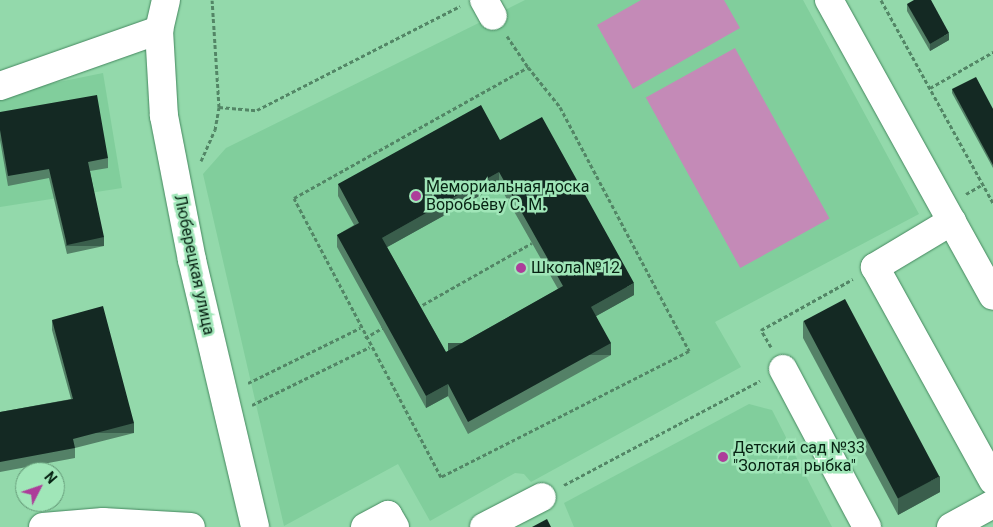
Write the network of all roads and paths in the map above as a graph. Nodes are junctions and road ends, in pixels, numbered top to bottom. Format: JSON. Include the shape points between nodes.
{"nodes":[{"id":1,"x":166,"y":0,"type":"edge"},
{"id":2,"x":212,"y":0,"type":"edge"},
{"id":3,"x":829,"y":0,"type":"edge"},
{"id":4,"x":881,"y":0,"type":"edge"},
{"id":5,"x":480,"y":7,"type":"edge"},
{"id":6,"x":159,"y":30,"type":"junction"},
{"id":7,"x":993,"y":52,"type":"edge"},
{"id":8,"x":528,"y":67,"type":"junction"},
{"id":9,"x":0,"y":86,"type":"edge"},
{"id":10,"x":218,"y":88,"type":"dead end"},
{"id":11,"x":930,"y":88,"type":"junction"},
{"id":12,"x":218,"y":107,"type":"dead end"},
{"id":13,"x":993,"y":203,"type":"edge"},
{"id":14,"x":952,"y":221,"type":"junction"},
{"id":15,"x":532,"y":243,"type":"edge"},
{"id":16,"x":875,"y":267,"type":"junction"},
{"id":17,"x":993,"y":296,"type":"edge"},
{"id":18,"x":415,"y":309,"type":"edge"},
{"id":19,"x":390,"y":324,"type":"edge"},
{"id":20,"x":360,"y":328,"type":"junction"},
{"id":21,"x":365,"y":338,"type":"junction"},
{"id":22,"x":370,"y":347,"type":"junction"},
{"id":23,"x":783,"y":369,"type":"junction"},
{"id":24,"x":243,"y":385,"type":"dead end"},
{"id":25,"x":248,"y":407,"type":"dead end"},
{"id":26,"x":993,"y":481,"type":"edge"},
{"id":27,"x":542,"y":497,"type":"joint"},
{"id":28,"x":993,"y":504,"type":"edge"},
{"id":29,"x":956,"y":526,"type":"edge"},
{"id":30,"x":43,"y":527,"type":"edge"},
{"id":31,"x":191,"y":527,"type":"edge"},
{"id":32,"x":255,"y":527,"type":"edge"},
{"id":33,"x":364,"y":527,"type":"edge"},
{"id":34,"x":394,"y":527,"type":"edge"},
{"id":35,"x":484,"y":527,"type":"edge"},
{"id":36,"x":867,"y":527,"type":"edge"}],
"edges":[{"from":1,"to":6,"type":"main road","name":"Люберецкая улица"},
{"from":2,"to":10,"type":"path"},
{"from":3,"to":14,"type":"main road"},
{"from":4,"to":11,"type":"path"},
{"from":5,"to":8,"type":"path"},
{"from":5,"to":12,"type":"path","via":[[258,110]]},
{"from":6,"to":9,"type":"main road"},
{"from":6,"to":32,"type":"main road","name":"Люберецкая улица","via":[[164,116],[176,180]]},
{"from":7,"to":11,"type":"path"},
{"from":8,"to":20,"type":"path","via":[[294,198]]},
{"from":8,"to":22,"type":"path","via":[[560,107],[689,351],[441,478]]},
{"from":11,"to":13,"type":"path"},
{"from":14,"to":16,"type":"main road"},
{"from":14,"to":17,"type":"main road"},
{"from":15,"to":18,"type":"path"},
{"from":16,"to":23,"type":"path","via":[[761,330]]},
{"from":16,"to":26,"type":"main road"},
{"from":19,"to":21,"type":"path"},
{"from":20,"to":21,"type":"path"},
{"from":20,"to":24,"type":"path"},
{"from":21,"to":22,"type":"path"},
{"from":22,"to":25,"type":"path"},
{"from":23,"to":27,"type":"path"},
{"from":23,"to":36,"type":"main road"},
{"from":27,"to":35,"type":"main road"},
{"from":28,"to":29,"type":"main road"},
{"from":30,"to":31,"type":"main road","via":[[103,522]]},
{"from":33,"to":34,"type":"main road","via":[[388,515]]}]}
